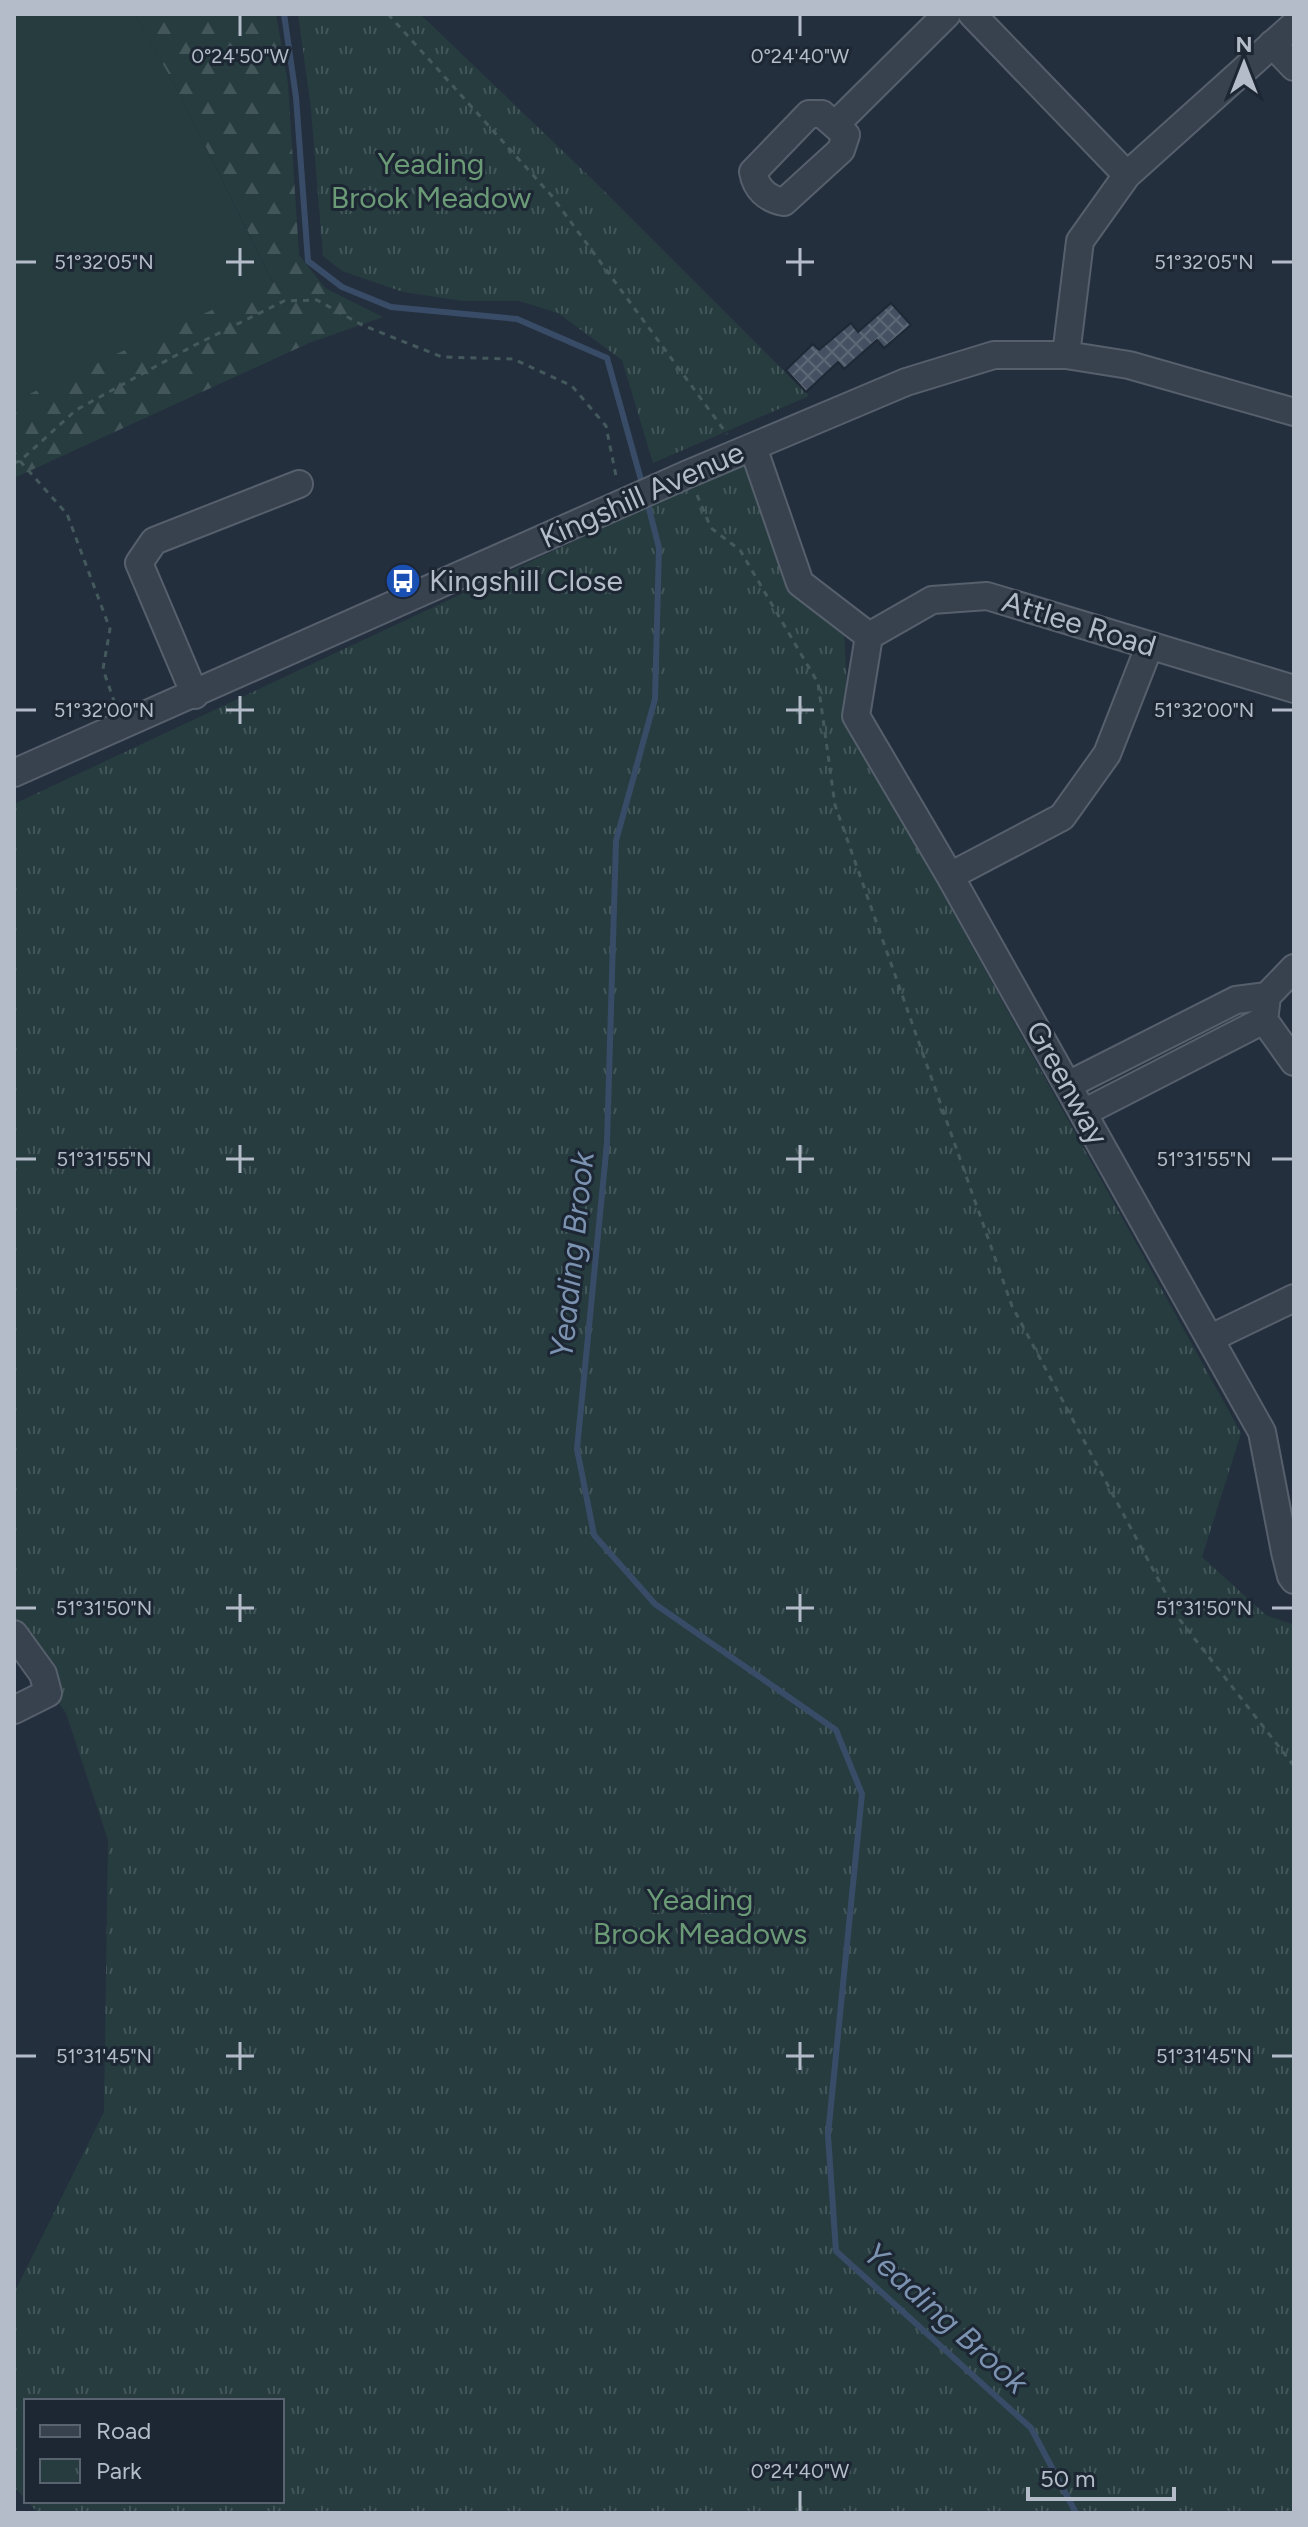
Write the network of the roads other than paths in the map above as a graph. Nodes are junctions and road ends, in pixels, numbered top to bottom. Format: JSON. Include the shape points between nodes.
{"nodes":[{"id":1,"x":947,"y":14,"type":"edge"},
{"id":2,"x":972,"y":14,"type":"edge"},
{"id":3,"x":1294,"y":25,"type":"edge"},
{"id":4,"x":1272,"y":44,"type":"junction"},
{"id":5,"x":1294,"y":67,"type":"edge"},
{"id":6,"x":835,"y":125,"type":"dead end"},
{"id":7,"x":1127,"y":175,"type":"junction"},
{"id":8,"x":1066,"y":355,"type":"junction"},
{"id":9,"x":1294,"y":412,"type":"edge"},
{"id":10,"x":744,"y":450,"type":"junction"},
{"id":11,"x":299,"y":484,"type":"dead end"},
{"id":12,"x":869,"y":636,"type":"junction"},
{"id":13,"x":1149,"y":647,"type":"junction"},
{"id":14,"x":1294,"y":689,"type":"edge"},
{"id":15,"x":195,"y":695,"type":"junction"},
{"id":16,"x":14,"y":773,"type":"edge"},
{"id":17,"x":950,"y":876,"type":"junction"},
{"id":18,"x":1294,"y":968,"type":"edge"},
{"id":19,"x":1266,"y":1008,"type":"junction"},
{"id":20,"x":1294,"y":1062,"type":"edge"},
{"id":21,"x":1068,"y":1085,"type":"junction"},
{"id":22,"x":1083,"y":1113,"type":"junction"},
{"id":23,"x":1294,"y":1298,"type":"edge"},
{"id":24,"x":1211,"y":1338,"type":"junction"},
{"id":25,"x":1283,"y":1494,"type":"edge"},
{"id":26,"x":1289,"y":1549,"type":"edge"},
{"id":27,"x":1294,"y":1580,"type":"edge"},
{"id":28,"x":14,"y":1634,"type":"edge"},
{"id":29,"x":25,"y":1705,"type":"edge"}],
"edges":[{"from":1,"to":6,"type":"street"},
{"from":2,"to":7,"type":"street"},
{"from":3,"to":4,"type":"street"},
{"from":4,"to":5,"type":"street"},
{"from":4,"to":7,"type":"street"},
{"from":7,"to":8,"type":"street","via":[[1080,241]]},
{"from":8,"to":9,"type":"street","name":"Kingshill Avenue","via":[[1129,365]]},
{"from":8,"to":10,"type":"street","name":"Kingshill Avenue","via":[[994,355],[906,382]]},
{"from":10,"to":12,"type":"street","via":[[800,583]]},
{"from":10,"to":15,"type":"street","name":"Kingshill Avenue"},
{"from":11,"to":15,"type":"street","via":[[154,541],[139,563]]},
{"from":12,"to":13,"type":"street","name":"Attlee Road","via":[[932,600],[987,596]]},
{"from":12,"to":17,"type":"street","name":"Greenway","via":[[856,716]]},
{"from":13,"to":14,"type":"street","name":"Attlee Road"},
{"from":13,"to":17,"type":"street","via":[[1107,754],[1062,817]]},
{"from":15,"to":16,"type":"street","name":"Kingshill Avenue"},
{"from":17,"to":21,"type":"street","name":"Greenway"},
{"from":18,"to":19,"type":"street"},
{"from":19,"to":20,"type":"street"},
{"from":19,"to":21,"type":"street","via":[[1236,1000]]},
{"from":19,"to":22,"type":"street"},
{"from":21,"to":22,"type":"street","name":"Greenway"},
{"from":22,"to":24,"type":"street","name":"Greenway"},
{"from":23,"to":24,"type":"street"},
{"from":24,"to":25,"type":"street","name":"Greenway","via":[[1262,1432]]},
{"from":25,"to":26,"type":"street","name":"Greenway"},
{"from":26,"to":27,"type":"street","name":"Greenway"},
{"from":28,"to":29,"type":"street","via":[[43,1674],[48,1693]]}]}
